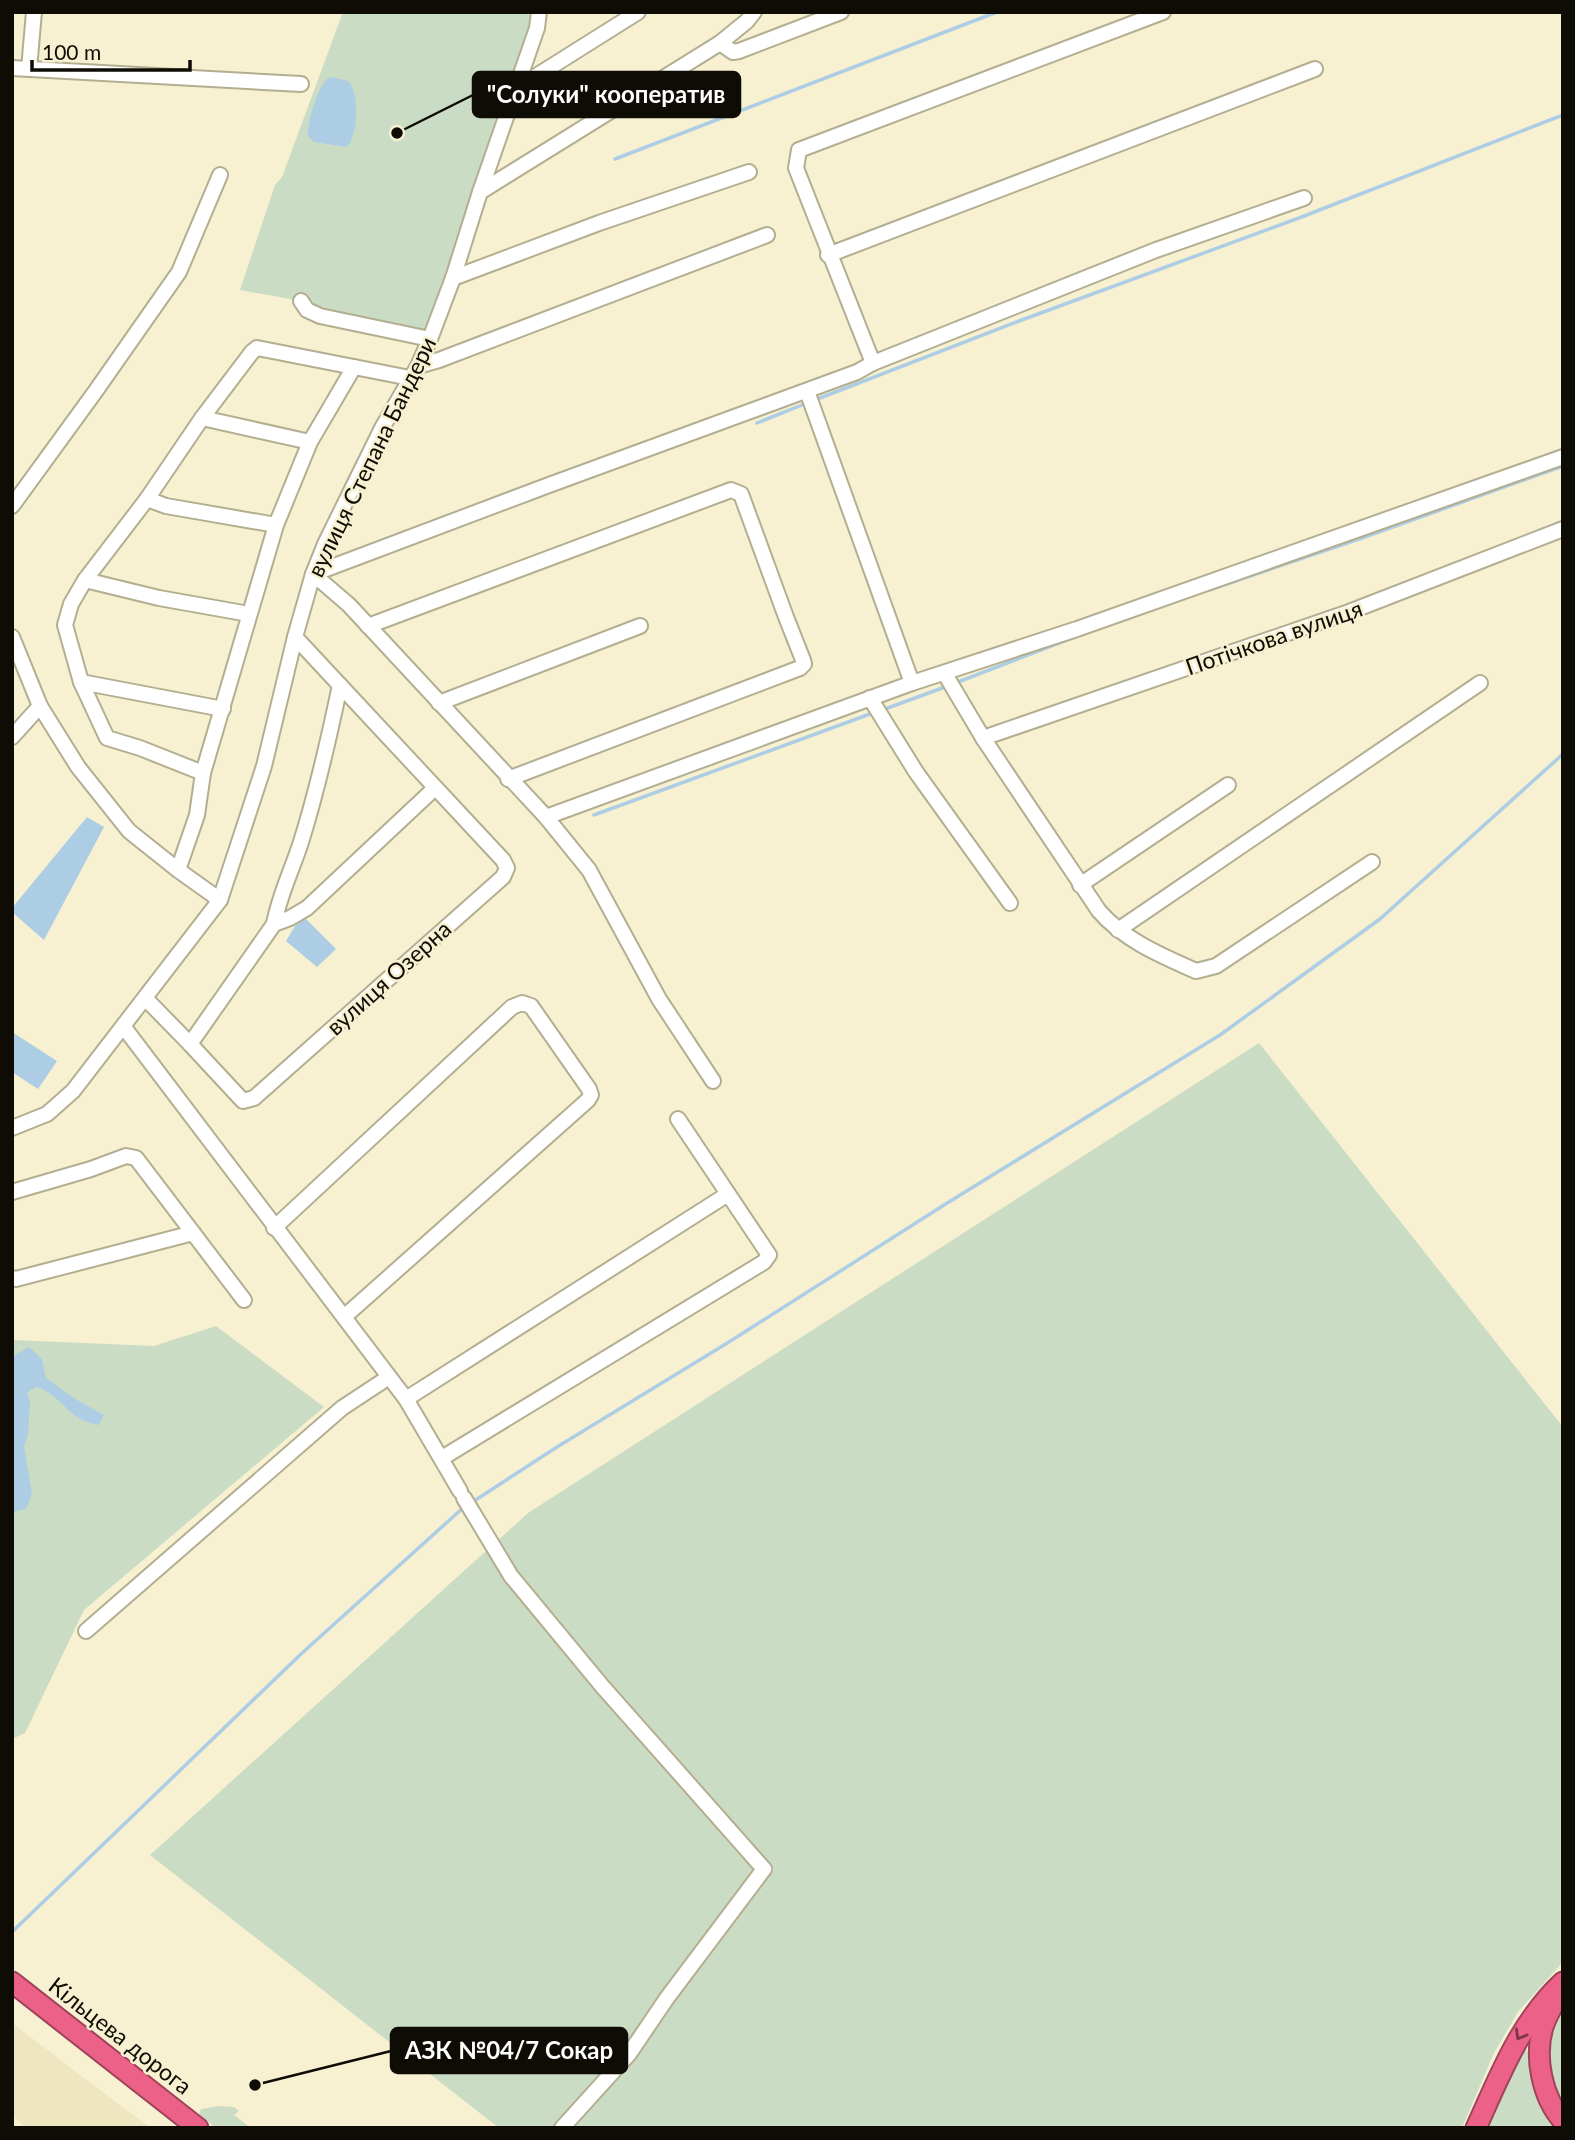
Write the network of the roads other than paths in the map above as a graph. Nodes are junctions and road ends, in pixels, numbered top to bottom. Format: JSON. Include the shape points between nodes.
{"nodes":[{"id":1,"x":34,"y":12,"type":"edge"},
{"id":2,"x":539,"y":12,"type":"edge"},
{"id":3,"x":639,"y":12,"type":"edge"},
{"id":4,"x":754,"y":12,"type":"edge"},
{"id":5,"x":841,"y":12,"type":"edge"},
{"id":6,"x":1163,"y":12,"type":"edge"},
{"id":7,"x":720,"y":43,"type":"junction"},
{"id":8,"x":12,"y":68,"type":"edge"},
{"id":9,"x":29,"y":69,"type":"junction"},
{"id":10,"x":1315,"y":69,"type":"dead end"},
{"id":11,"x":301,"y":84,"type":"dead end"},
{"id":12,"x":514,"y":90,"type":"junction"},
{"id":13,"x":748,"y":172,"type":"dead end"},
{"id":14,"x":220,"y":175,"type":"dead end"},
{"id":15,"x":480,"y":192,"type":"junction"},
{"id":16,"x":1304,"y":198,"type":"dead end"},
{"id":17,"x":767,"y":234,"type":"dead end"},
{"id":18,"x":828,"y":255,"type":"junction"},
{"id":19,"x":453,"y":278,"type":"junction"},
{"id":20,"x":301,"y":301,"type":"dead end"},
{"id":21,"x":430,"y":339,"type":"junction"},
{"id":22,"x":873,"y":363,"type":"junction"},
{"id":23,"x":354,"y":367,"type":"junction"},
{"id":24,"x":414,"y":372,"type":"junction"},
{"id":25,"x":807,"y":391,"type":"junction"},
{"id":26,"x":202,"y":418,"type":"junction"},
{"id":27,"x":310,"y":442,"type":"junction"},
{"id":28,"x":1563,"y":457,"type":"edge"},
{"id":29,"x":146,"y":499,"type":"junction"},
{"id":30,"x":12,"y":506,"type":"edge"},
{"id":31,"x":276,"y":525,"type":"junction"},
{"id":32,"x":1563,"y":530,"type":"edge"},
{"id":33,"x":313,"y":574,"type":"junction"},
{"id":34,"x":85,"y":580,"type":"junction"},
{"id":35,"x":249,"y":614,"type":"junction"},
{"id":36,"x":368,"y":626,"type":"junction"},
{"id":37,"x":640,"y":626,"type":"dead end"},
{"id":38,"x":12,"y":637,"type":"edge"},
{"id":39,"x":295,"y":637,"type":"junction"},
{"id":40,"x":945,"y":674,"type":"junction"},
{"id":41,"x":81,"y":682,"type":"junction"},
{"id":42,"x":912,"y":683,"type":"junction"},
{"id":43,"x":1480,"y":683,"type":"dead end"},
{"id":44,"x":340,"y":685,"type":"junction"},
{"id":45,"x":870,"y":698,"type":"junction"},
{"id":46,"x":439,"y":703,"type":"junction"},
{"id":47,"x":40,"y":706,"type":"junction"},
{"id":48,"x":223,"y":709,"type":"junction"},
{"id":49,"x":12,"y":737,"type":"edge"},
{"id":50,"x":983,"y":738,"type":"junction"},
{"id":51,"x":203,"y":773,"type":"junction"},
{"id":52,"x":508,"y":779,"type":"junction"},
{"id":53,"x":1228,"y":785,"type":"dead end"},
{"id":54,"x":435,"y":788,"type":"junction"},
{"id":55,"x":546,"y":817,"type":"junction"},
{"id":56,"x":1372,"y":862,"type":"dead end"},
{"id":57,"x":178,"y":870,"type":"junction"},
{"id":58,"x":1080,"y":885,"type":"junction"},
{"id":59,"x":220,"y":900,"type":"junction"},
{"id":60,"x":1010,"y":903,"type":"dead end"},
{"id":61,"x":274,"y":924,"type":"junction"},
{"id":62,"x":1118,"y":930,"type":"junction"},
{"id":63,"x":145,"y":998,"type":"junction"},
{"id":64,"x":123,"y":1026,"type":"junction"},
{"id":65,"x":190,"y":1044,"type":"junction"},
{"id":66,"x":713,"y":1081,"type":"dead end"},
{"id":67,"x":678,"y":1119,"type":"dead end"},
{"id":68,"x":12,"y":1128,"type":"edge"},
{"id":69,"x":12,"y":1192,"type":"edge"},
{"id":70,"x":728,"y":1194,"type":"junction"},
{"id":71,"x":274,"y":1228,"type":"junction"},
{"id":72,"x":193,"y":1233,"type":"junction"},
{"id":73,"x":12,"y":1278,"type":"edge"},
{"id":74,"x":244,"y":1300,"type":"dead end"},
{"id":75,"x":344,"y":1317,"type":"junction"},
{"id":76,"x":389,"y":1377,"type":"junction"},
{"id":77,"x":406,"y":1399,"type":"junction"},
{"id":78,"x":442,"y":1458,"type":"junction"},
{"id":79,"x":86,"y":1631,"type":"dead end"},
{"id":80,"x":12,"y":1982,"type":"edge"},
{"id":81,"x":1563,"y":1982,"type":"edge"},
{"id":82,"x":1563,"y":1988,"type":"edge"},
{"id":83,"x":1563,"y":2121,"type":"edge"},
{"id":84,"x":198,"y":2128,"type":"edge"},
{"id":85,"x":562,"y":2128,"type":"edge"},
{"id":86,"x":1476,"y":2128,"type":"edge"}],
"edges":[{"from":1,"to":9,"type":"street"},
{"from":2,"to":12,"type":"street","name":"вулиця Степана Бандери"},
{"from":3,"to":12,"type":"street"},
{"from":4,"to":7,"type":"street"},
{"from":5,"to":7,"type":"street","via":[[738,51]]},
{"from":6,"to":18,"type":"street","via":[[800,150],[796,168]]},
{"from":7,"to":15,"type":"street"},
{"from":8,"to":9,"type":"street"},
{"from":9,"to":11,"type":"street"},
{"from":10,"to":18,"type":"street"},
{"from":12,"to":15,"type":"street","name":"вулиця Степана Бандери"},
{"from":13,"to":19,"type":"street"},
{"from":14,"to":30,"type":"street","via":[[179,272]]},
{"from":15,"to":19,"type":"street","name":"вулиця Степана Бандери"},
{"from":16,"to":22,"type":"street","via":[[1156,250]]},
{"from":17,"to":24,"type":"street"},
{"from":18,"to":22,"type":"street"},
{"from":19,"to":21,"type":"street","name":"вулиця Степана Бандери"},
{"from":20,"to":21,"type":"street","via":[[320,316]]},
{"from":21,"to":24,"type":"street","name":"вулиця Степана Бандери"},
{"from":22,"to":25,"type":"street"},
{"from":23,"to":24,"type":"street"},
{"from":23,"to":26,"type":"street","via":[[257,348]]},
{"from":23,"to":27,"type":"street"},
{"from":24,"to":33,"type":"street","name":"вулиця Степана Бандери","via":[[382,428]]},
{"from":25,"to":33,"type":"street"},
{"from":25,"to":42,"type":"street"},
{"from":26,"to":27,"type":"street"},
{"from":26,"to":29,"type":"street"},
{"from":27,"to":31,"type":"street"},
{"from":28,"to":40,"type":"street"},
{"from":29,"to":31,"type":"street"},
{"from":29,"to":34,"type":"street"},
{"from":31,"to":35,"type":"street"},
{"from":32,"to":50,"type":"street","name":"Потічкова вулиця","via":[[1349,612]]},
{"from":33,"to":36,"type":"street"},
{"from":33,"to":39,"type":"street","name":"вулиця Степана Бандери"},
{"from":34,"to":35,"type":"street"},
{"from":34,"to":41,"type":"street","via":[[65,625]]},
{"from":35,"to":48,"type":"street"},
{"from":36,"to":46,"type":"street"},
{"from":36,"to":52,"type":"street","via":[[731,490],[741,494],[804,664]]},
{"from":37,"to":46,"type":"street"},
{"from":38,"to":47,"type":"street"},
{"from":39,"to":44,"type":"street","name":"вулиця Озерна"},
{"from":39,"to":59,"type":"street","name":"вулиця Степана Бандери","via":[[264,765]]},
{"from":40,"to":42,"type":"street"},
{"from":40,"to":50,"type":"street"},
{"from":41,"to":48,"type":"street"},
{"from":41,"to":51,"type":"street","via":[[107,738]]},
{"from":42,"to":45,"type":"street"},
{"from":43,"to":62,"type":"street"},
{"from":44,"to":54,"type":"street","name":"вулиця Озерна"},
{"from":44,"to":61,"type":"street","via":[[307,821]]},
{"from":45,"to":55,"type":"street"},
{"from":45,"to":60,"type":"street","via":[[916,772]]},
{"from":46,"to":52,"type":"street"},
{"from":47,"to":49,"type":"street"},
{"from":47,"to":57,"type":"street","via":[[78,767],[129,831]]},
{"from":48,"to":51,"type":"street"},
{"from":50,"to":58,"type":"street"},
{"from":51,"to":57,"type":"street","via":[[197,815]]},
{"from":52,"to":55,"type":"street"},
{"from":53,"to":58,"type":"street"},
{"from":54,"to":61,"type":"street","via":[[307,908]]},
{"from":54,"to":65,"type":"street","name":"вулиця Озерна","via":[[503,859],[507,868],[503,877],[254,1098],[243,1101]]},
{"from":55,"to":66,"type":"street","via":[[589,870],[659,999]]},
{"from":56,"to":62,"type":"street","via":[[1216,966],[1196,971]]},
{"from":57,"to":59,"type":"street"},
{"from":58,"to":62,"type":"street"},
{"from":59,"to":63,"type":"street","name":"вулиця Степана Бандери"},
{"from":61,"to":65,"type":"street"},
{"from":63,"to":64,"type":"street","name":"вулиця Степана Бандери"},
{"from":63,"to":65,"type":"street","name":"вулиця Озерна"},
{"from":64,"to":68,"type":"street","name":"вулиця Степана Бандери","via":[[73,1091],[47,1114]]},
{"from":64,"to":71,"type":"street"},
{"from":67,"to":70,"type":"street"},
{"from":69,"to":72,"type":"street","via":[[126,1156],[136,1158]]},
{"from":70,"to":77,"type":"street"},
{"from":70,"to":78,"type":"street","via":[[769,1255],[764,1262]]},
{"from":71,"to":75,"type":"street"},
{"from":71,"to":75,"type":"street","via":[[512,1007],[531,1006],[589,1089],[588,1100]]},
{"from":72,"to":73,"type":"street"},
{"from":72,"to":74,"type":"street"},
{"from":75,"to":76,"type":"street"},
{"from":76,"to":77,"type":"street"},
{"from":76,"to":79,"type":"street","via":[[342,1408]]},
{"from":77,"to":78,"type":"street"},
{"from":78,"to":85,"type":"street","via":[[511,1576],[764,1869],[629,2054]]},
{"from":80,"to":84,"type":"highway","name":"Кільцева дорога"},
{"from":81,"to":86,"type":"highway","one_way":true,"via":[[1527,2022]]},
{"from":82,"to":83,"type":"highway","via":[[1543,2027],[1539,2052],[1546,2091]]}]}
